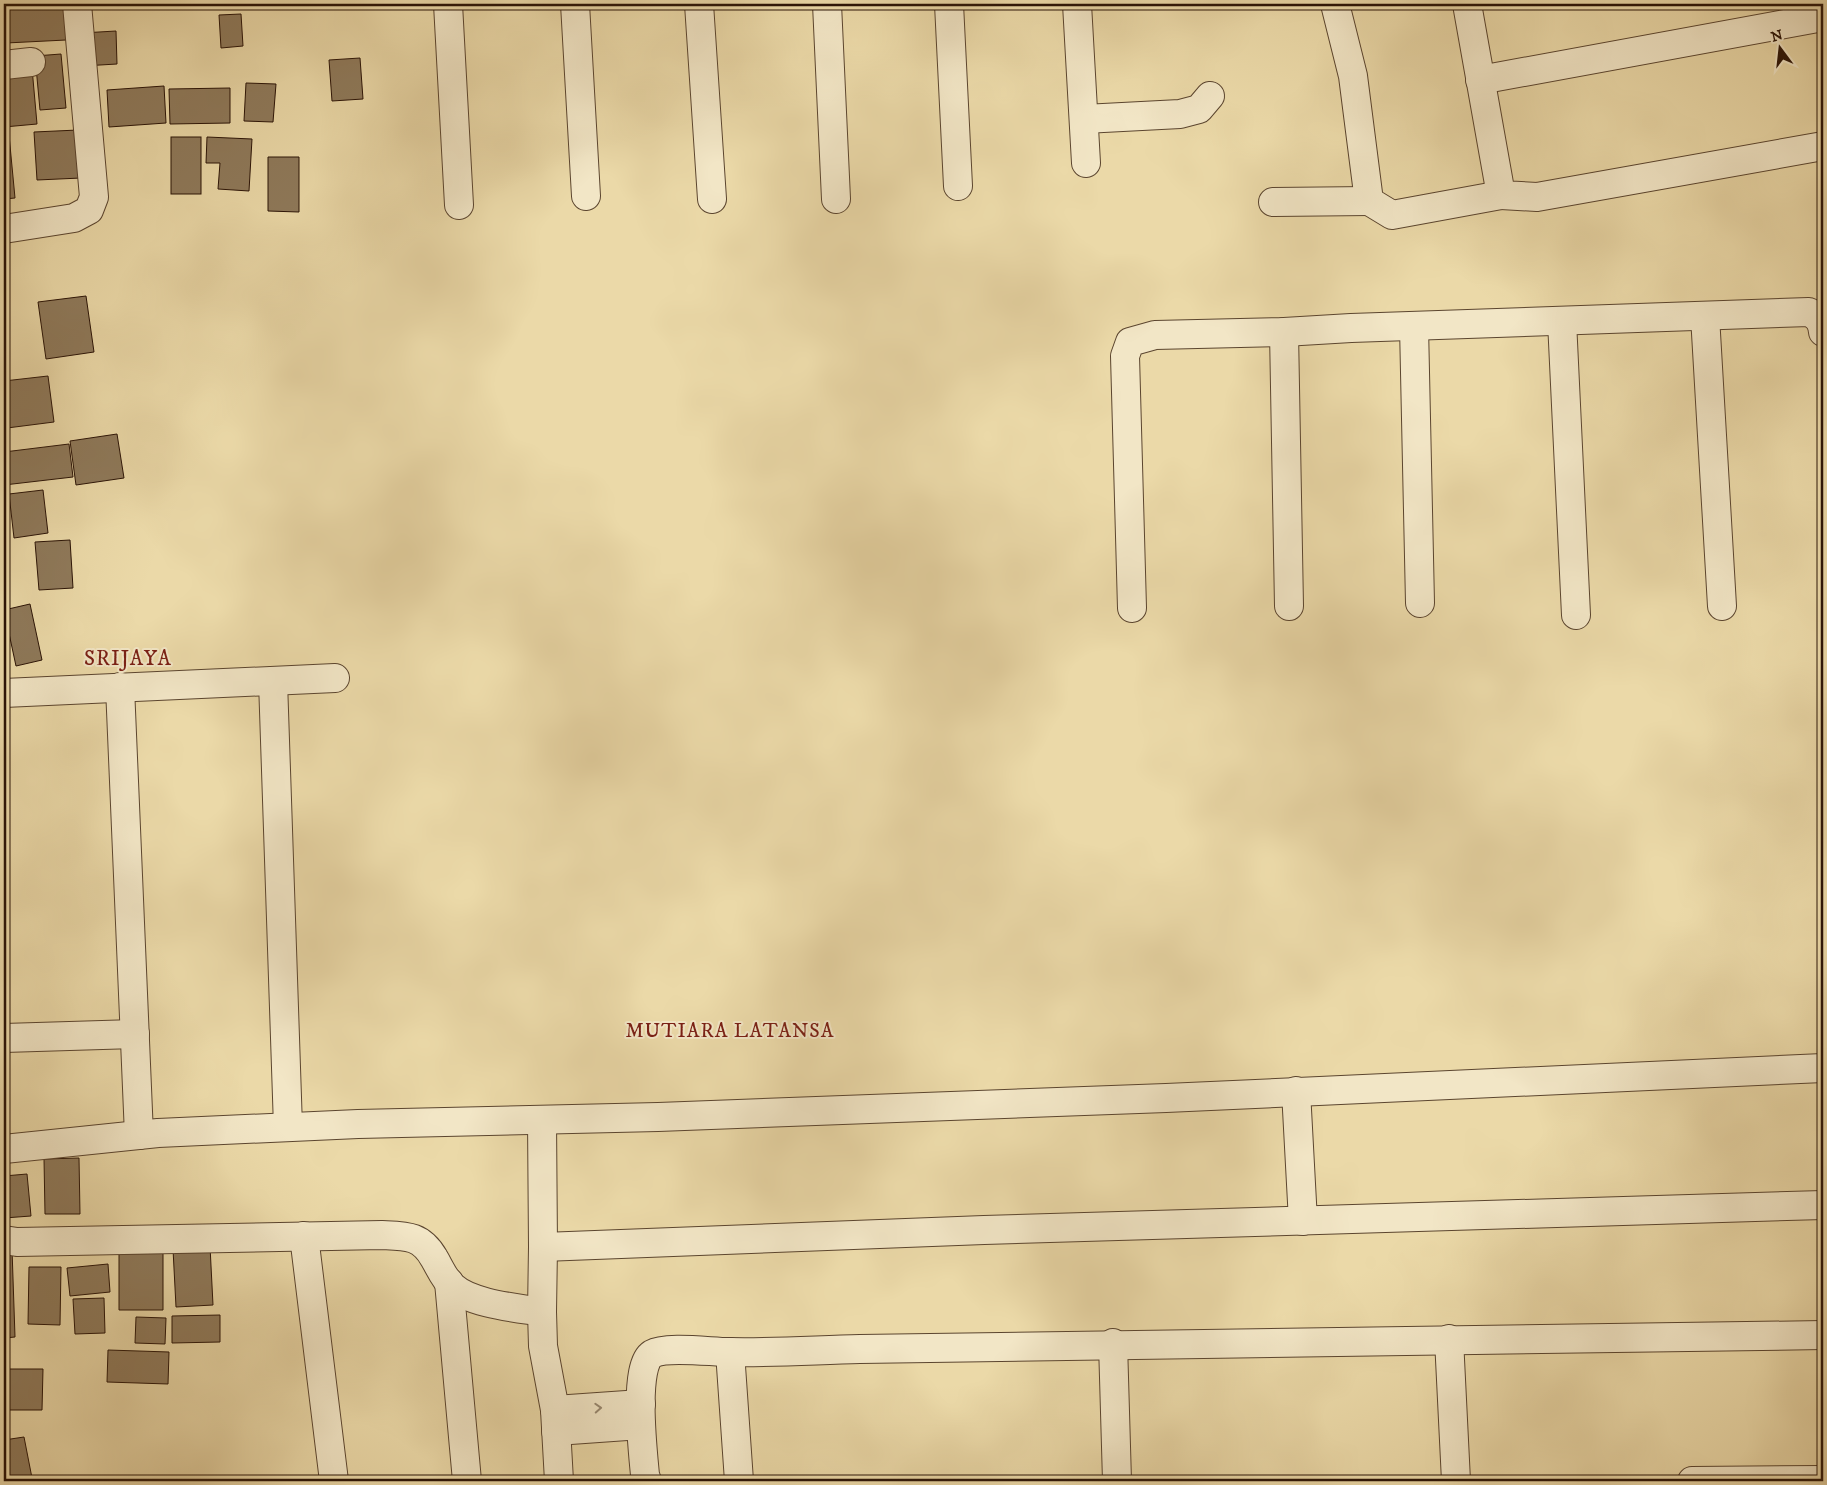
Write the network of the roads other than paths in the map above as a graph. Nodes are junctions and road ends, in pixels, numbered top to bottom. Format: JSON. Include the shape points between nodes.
{"nodes":[{"id":1,"x":77,"y":4,"type":"edge"},
{"id":2,"x":448,"y":4,"type":"edge"},
{"id":3,"x":575,"y":4,"type":"edge"},
{"id":4,"x":699,"y":4,"type":"edge"},
{"id":5,"x":827,"y":4,"type":"edge"},
{"id":6,"x":949,"y":4,"type":"edge"},
{"id":7,"x":1077,"y":4,"type":"edge"},
{"id":8,"x":1335,"y":4,"type":"edge"},
{"id":9,"x":1467,"y":4,"type":"edge"},
{"id":10,"x":1823,"y":17,"type":"edge"},
{"id":11,"x":31,"y":62,"type":"dead end"},
{"id":12,"x":4,"y":65,"type":"edge"},
{"id":13,"x":1480,"y":80,"type":"junction"},
{"id":14,"x":1210,"y":96,"type":"dead end"},
{"id":15,"x":1084,"y":119,"type":"junction"},
{"id":16,"x":1823,"y":146,"type":"edge"},
{"id":17,"x":1086,"y":163,"type":"dead end"},
{"id":18,"x":958,"y":186,"type":"dead end"},
{"id":19,"x":1501,"y":195,"type":"junction"},
{"id":20,"x":586,"y":196,"type":"dead end"},
{"id":21,"x":712,"y":199,"type":"dead end"},
{"id":22,"x":836,"y":199,"type":"dead end"},
{"id":23,"x":1369,"y":201,"type":"junction"},
{"id":24,"x":1273,"y":202,"type":"dead end"},
{"id":25,"x":459,"y":205,"type":"dead end"},
{"id":26,"x":4,"y":230,"type":"edge"},
{"id":27,"x":1704,"y":316,"type":"junction"},
{"id":28,"x":1562,"y":321,"type":"junction"},
{"id":29,"x":1414,"y":326,"type":"junction"},
{"id":30,"x":1284,"y":332,"type":"junction"},
{"id":31,"x":1823,"y":332,"type":"edge"},
{"id":32,"x":1420,"y":603,"type":"dead end"},
{"id":33,"x":1289,"y":606,"type":"dead end"},
{"id":34,"x":1722,"y":606,"type":"dead end"},
{"id":35,"x":1132,"y":608,"type":"dead end"},
{"id":36,"x":1576,"y":615,"type":"dead end"},
{"id":37,"x":335,"y":678,"type":"dead end"},
{"id":38,"x":273,"y":681,"type":"junction"},
{"id":39,"x":120,"y":687,"type":"junction"},
{"id":40,"x":4,"y":693,"type":"edge"},
{"id":41,"x":135,"y":1034,"type":"junction"},
{"id":42,"x":4,"y":1038,"type":"edge"},
{"id":43,"x":1823,"y":1068,"type":"edge"},
{"id":44,"x":1296,"y":1091,"type":"junction"},
{"id":45,"x":542,"y":1120,"type":"junction"},
{"id":46,"x":288,"y":1128,"type":"junction"},
{"id":47,"x":139,"y":1135,"type":"junction"},
{"id":48,"x":4,"y":1149,"type":"edge"},
{"id":49,"x":1823,"y":1205,"type":"edge"},
{"id":50,"x":1303,"y":1221,"type":"junction"},
{"id":51,"x":304,"y":1236,"type":"junction"},
{"id":52,"x":4,"y":1240,"type":"edge"},
{"id":53,"x":543,"y":1247,"type":"junction"},
{"id":54,"x":449,"y":1282,"type":"junction"},
{"id":55,"x":542,"y":1312,"type":"junction"},
{"id":56,"x":1823,"y":1335,"type":"edge"},
{"id":57,"x":1449,"y":1339,"type":"junction"},
{"id":58,"x":1113,"y":1343,"type":"junction"},
{"id":59,"x":730,"y":1352,"type":"junction"},
{"id":60,"x":641,"y":1415,"type":"junction"},
{"id":61,"x":556,"y":1421,"type":"junction"},
{"id":62,"x":1823,"y":1480,"type":"edge"},
{"id":63,"x":334,"y":1481,"type":"edge"},
{"id":64,"x":467,"y":1481,"type":"edge"},
{"id":65,"x":559,"y":1481,"type":"edge"},
{"id":66,"x":647,"y":1481,"type":"edge"},
{"id":67,"x":739,"y":1481,"type":"edge"},
{"id":68,"x":1117,"y":1481,"type":"edge"},
{"id":69,"x":1456,"y":1481,"type":"edge"},
{"id":70,"x":1692,"y":1481,"type":"edge"}],
"edges":[{"from":1,"to":26,"type":"street","via":[[94,197],[89,210],[74,218]]},
{"from":2,"to":25,"type":"street"},
{"from":3,"to":20,"type":"street"},
{"from":4,"to":21,"type":"street"},
{"from":5,"to":22,"type":"street"},
{"from":6,"to":18,"type":"street"},
{"from":7,"to":15,"type":"street"},
{"from":8,"to":23,"type":"street","via":[[1353,76]]},
{"from":9,"to":13,"type":"street"},
{"from":10,"to":13,"type":"street"},
{"from":11,"to":12,"type":"street"},
{"from":13,"to":19,"type":"street"},
{"from":14,"to":15,"type":"street","via":[[1199,109],[1180,114]]},
{"from":15,"to":17,"type":"street"},
{"from":16,"to":19,"type":"street","via":[[1536,197]]},
{"from":19,"to":23,"type":"street","via":[[1392,215]]},
{"from":23,"to":24,"type":"street"},
{"from":27,"to":28,"type":"street"},
{"from":27,"to":31,"type":"street","via":[[1809,312],[1818,317]]},
{"from":27,"to":34,"type":"street"},
{"from":28,"to":29,"type":"street"},
{"from":28,"to":36,"type":"street"},
{"from":29,"to":30,"type":"street"},
{"from":29,"to":32,"type":"street"},
{"from":30,"to":33,"type":"street"},
{"from":30,"to":35,"type":"street","via":[[1155,335],[1130,342],[1125,356]]},
{"from":37,"to":38,"type":"street"},
{"from":38,"to":39,"type":"street"},
{"from":38,"to":46,"type":"street"},
{"from":39,"to":40,"type":"street"},
{"from":39,"to":41,"type":"street"},
{"from":41,"to":42,"type":"street"},
{"from":41,"to":47,"type":"street"},
{"from":43,"to":44,"type":"street"},
{"from":44,"to":45,"type":"street"},
{"from":44,"to":50,"type":"street"},
{"from":45,"to":46,"type":"street"},
{"from":45,"to":53,"type":"street"},
{"from":46,"to":47,"type":"street"},
{"from":47,"to":48,"type":"street"},
{"from":49,"to":50,"type":"street"},
{"from":50,"to":53,"type":"street"},
{"from":51,"to":52,"type":"street"},
{"from":51,"to":54,"type":"street","via":[[382,1234],[413,1237],[426,1246]]},
{"from":51,"to":63,"type":"street"},
{"from":53,"to":55,"type":"street"},
{"from":54,"to":55,"type":"street","via":[[453,1288],[476,1298],[501,1306]]},
{"from":54,"to":64,"type":"street"},
{"from":55,"to":61,"type":"street"},
{"from":56,"to":57,"type":"street"},
{"from":57,"to":58,"type":"street"},
{"from":57,"to":69,"type":"street"},
{"from":58,"to":59,"type":"street"},
{"from":58,"to":68,"type":"street"},
{"from":59,"to":60,"type":"street","via":[[664,1350],[648,1357]]},
{"from":59,"to":67,"type":"street"},
{"from":60,"to":61,"type":"street"},
{"from":60,"to":66,"type":"street"},
{"from":61,"to":65,"type":"street"},
{"from":62,"to":70,"type":"street"}]}
